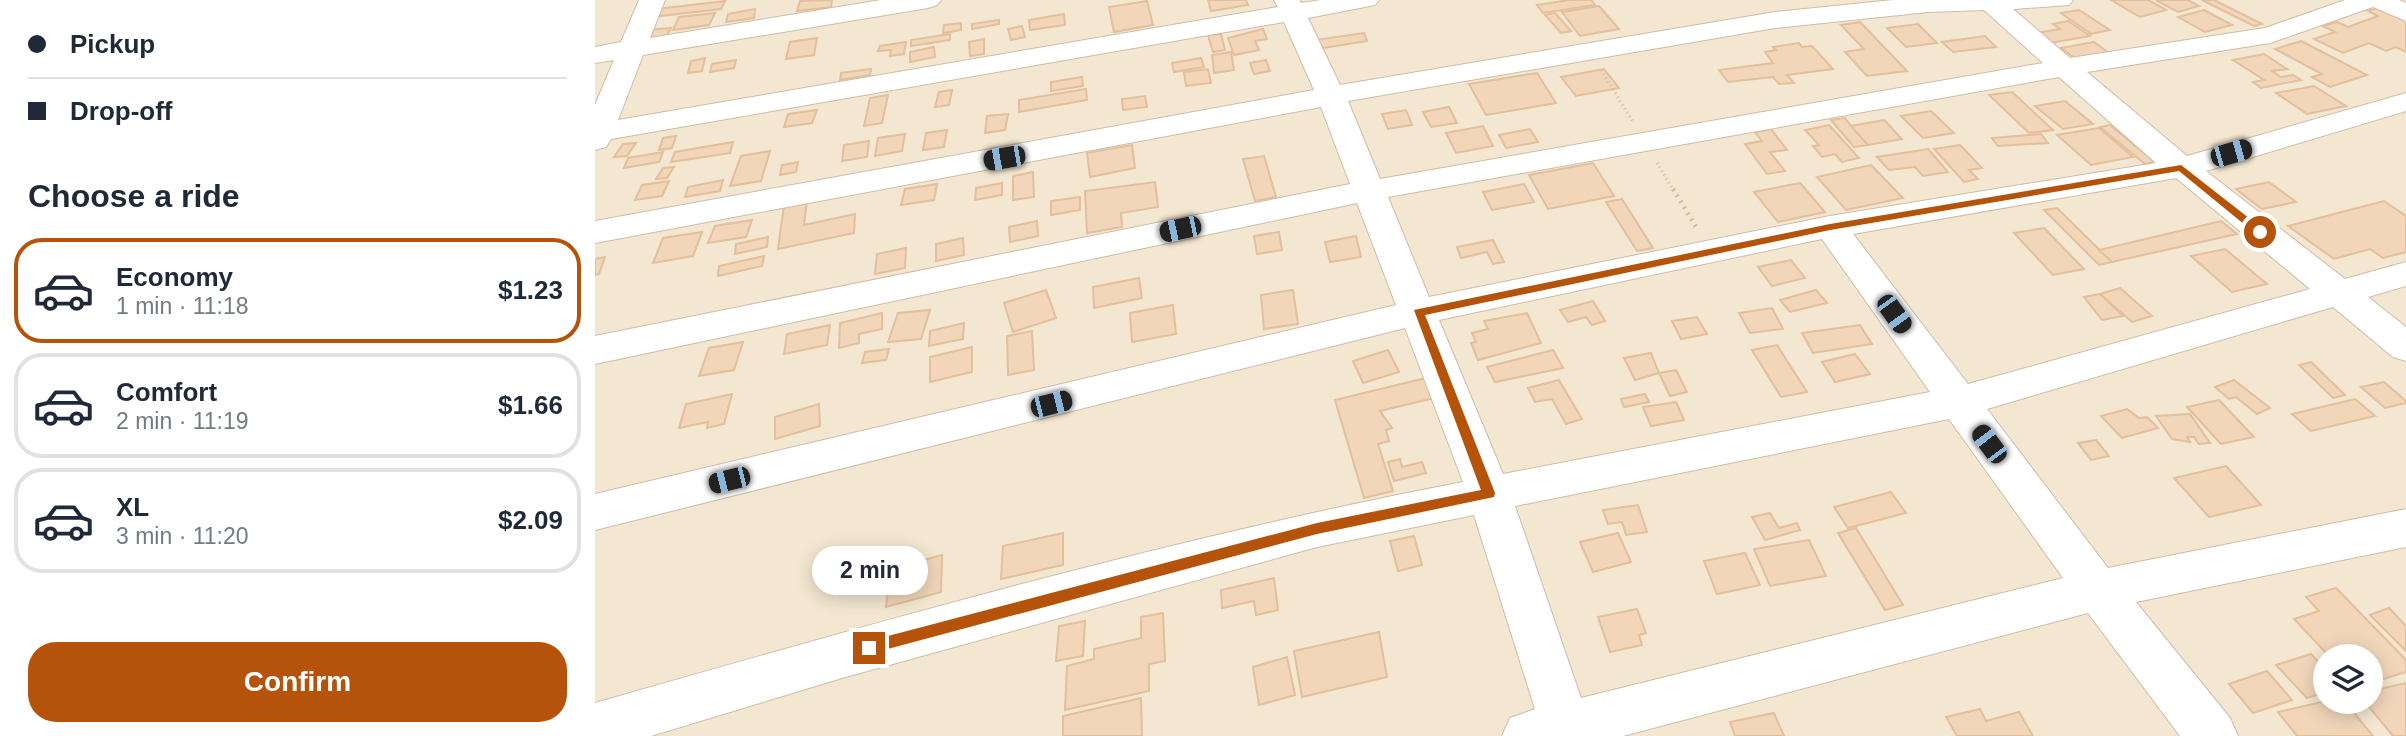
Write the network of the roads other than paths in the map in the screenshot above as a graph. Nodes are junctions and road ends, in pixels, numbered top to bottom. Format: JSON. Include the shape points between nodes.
{"nodes":[{"id":1,"x":652,"y":0,"type":"edge"},
{"id":2,"x":928,"y":0,"type":"edge"},
{"id":3,"x":1366,"y":0,"type":"edge"},
{"id":4,"x":2060,"y":0,"type":"edge"},
{"id":5,"x":2369,"y":0,"type":"edge"},
{"id":6,"x":2378,"y":0,"type":"edge"},
{"id":7,"x":1992,"y":4,"type":"junction"},
{"id":8,"x":1291,"y":6,"type":"edge"},
{"id":9,"x":2406,"y":13,"type":"edge"},
{"id":10,"x":631,"y":49,"type":"junction"},
{"id":11,"x":595,"y":55,"type":"edge"},
{"id":12,"x":2067,"y":67,"type":"junction"},
{"id":13,"x":1332,"y":98,"type":"junction"},
{"id":14,"x":2406,"y":102,"type":"edge"},
{"id":15,"x":597,"y":135,"type":"edge"},
{"id":16,"x":2181,"y":168,"type":"junction"},
{"id":17,"x":1367,"y":191,"type":"junction"},
{"id":18,"x":1830,"y":227,"type":"junction"},
{"id":19,"x":595,"y":232,"type":"edge"},
{"id":20,"x":2406,"y":274,"type":"edge"},
{"id":21,"x":2338,"y":295,"type":"junction"},
{"id":22,"x":1418,"y":312,"type":"junction"},
{"id":23,"x":2406,"y":347,"type":"edge"},
{"id":24,"x":595,"y":350,"type":"edge"},
{"id":25,"x":1958,"y":402,"type":"junction"},
{"id":26,"x":1489,"y":493,"type":"junction"},
{"id":27,"x":595,"y":512,"type":"edge"},
{"id":28,"x":2406,"y":528,"type":"edge"},
{"id":29,"x":2098,"y":590,"type":"junction"},
{"id":30,"x":595,"y":728,"type":"edge"},
{"id":31,"x":1554,"y":732,"type":"edge"},
{"id":32,"x":2212,"y":736,"type":"edge"}],
"edges":[{"from":1,"to":10,"type":"street"},
{"from":2,"to":10,"type":"street"},
{"from":3,"to":8,"type":"street"},
{"from":4,"to":7,"type":"street"},
{"from":5,"to":12,"type":"street","via":[[2270,35]]},
{"from":6,"to":9,"type":"street"},
{"from":7,"to":12,"type":"street"},
{"from":7,"to":13,"type":"street","via":[[1928,4],[1775,20]]},
{"from":8,"to":13,"type":"street"},
{"from":8,"to":15,"type":"street"},
{"from":10,"to":11,"type":"street"},
{"from":10,"to":15,"type":"street"},
{"from":12,"to":16,"type":"street"},
{"from":12,"to":17,"type":"street"},
{"from":13,"to":17,"type":"street"},
{"from":13,"to":19,"type":"street"},
{"from":14,"to":16,"type":"street"},
{"from":16,"to":18,"type":"street"},
{"from":16,"to":21,"type":"street"},
{"from":17,"to":22,"type":"street"},
{"from":17,"to":24,"type":"street"},
{"from":18,"to":22,"type":"street"},
{"from":18,"to":25,"type":"street"},
{"from":20,"to":21,"type":"street"},
{"from":21,"to":23,"type":"street"},
{"from":21,"to":25,"type":"street"},
{"from":22,"to":26,"type":"street"},
{"from":22,"to":27,"type":"street"},
{"from":25,"to":26,"type":"street"},
{"from":25,"to":29,"type":"street"},
{"from":26,"to":30,"type":"street","via":[[1317,528],[842,655]]},
{"from":26,"to":31,"type":"street"},
{"from":28,"to":29,"type":"street"},
{"from":29,"to":31,"type":"street"},
{"from":29,"to":32,"type":"street"}]}
